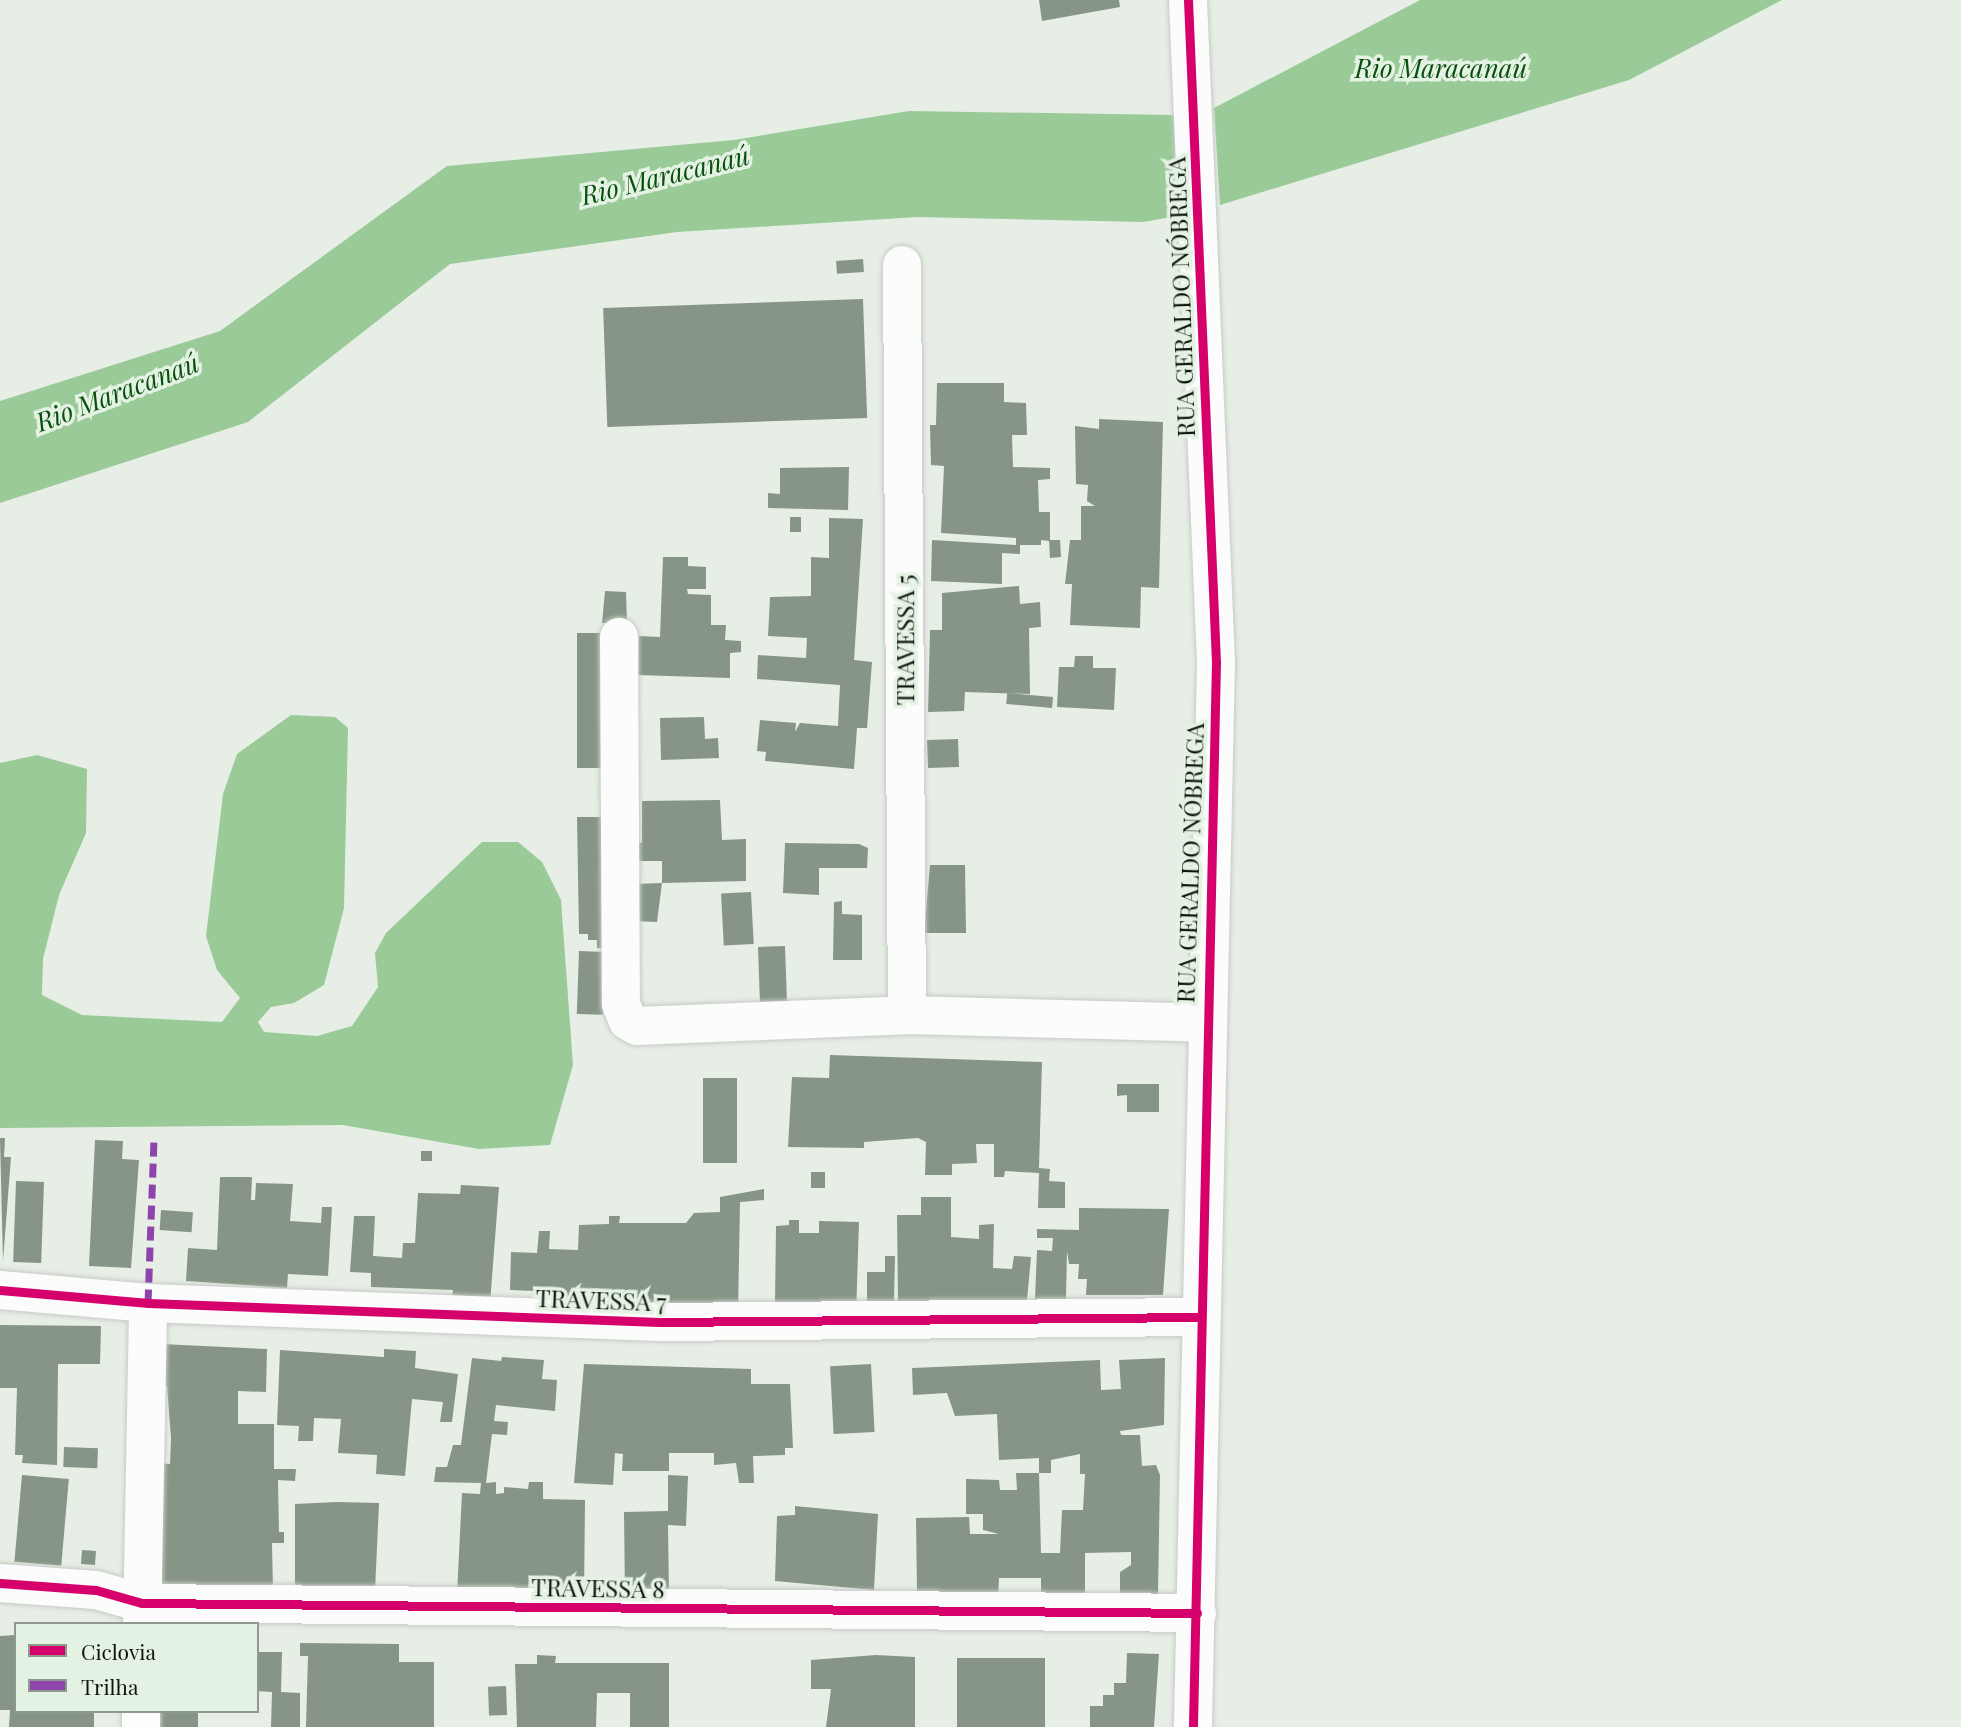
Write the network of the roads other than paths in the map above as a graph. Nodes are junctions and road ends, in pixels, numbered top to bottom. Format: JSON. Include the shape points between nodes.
{"nodes":[{"id":1,"x":1188,"y":0,"type":"edge"},
{"id":2,"x":902,"y":265,"type":"dead end"},
{"id":3,"x":619,"y":637,"type":"dead end"},
{"id":4,"x":907,"y":1015,"type":"junction"},
{"id":5,"x":1205,"y":1023,"type":"junction"},
{"id":6,"x":0,"y":1290,"type":"edge"},
{"id":7,"x":148,"y":1303,"type":"junction"},
{"id":8,"x":1201,"y":1317,"type":"junction"},
{"id":9,"x":0,"y":1583,"type":"edge"},
{"id":10,"x":142,"y":1613,"type":"edge"},
{"id":11,"x":1197,"y":1613,"type":"junction"},
{"id":12,"x":1193,"y":1727,"type":"edge"}],
"edges":[{"from":1,"to":5,"type":"street","name":"RUA GERALDO NÓBREGA","via":[[1216,662]]},
{"from":2,"to":4,"type":"street","name":"TRAVESSA 5"},
{"from":3,"to":4,"type":"street","via":[[622,1014],[637,1026]]},
{"from":4,"to":5,"type":"street"},
{"from":5,"to":8,"type":"street","name":"RUA GERALDO NÓBREGA"},
{"from":6,"to":7,"type":"street","name":"TRAVESSA 7"},
{"from":7,"to":8,"type":"street","name":"TRAVESSA 7","via":[[660,1322]]},
{"from":7,"to":10,"type":"street"},
{"from":8,"to":11,"type":"street","name":"RUA GERALDO NÓBREGA"},
{"from":9,"to":10,"type":"street","name":"TRAVESSA 8","via":[[96,1590]]},
{"from":10,"to":11,"type":"street","name":"TRAVESSA 8"},
{"from":11,"to":12,"type":"street","name":"RUA GERALDO NÓBREGA"}]}
